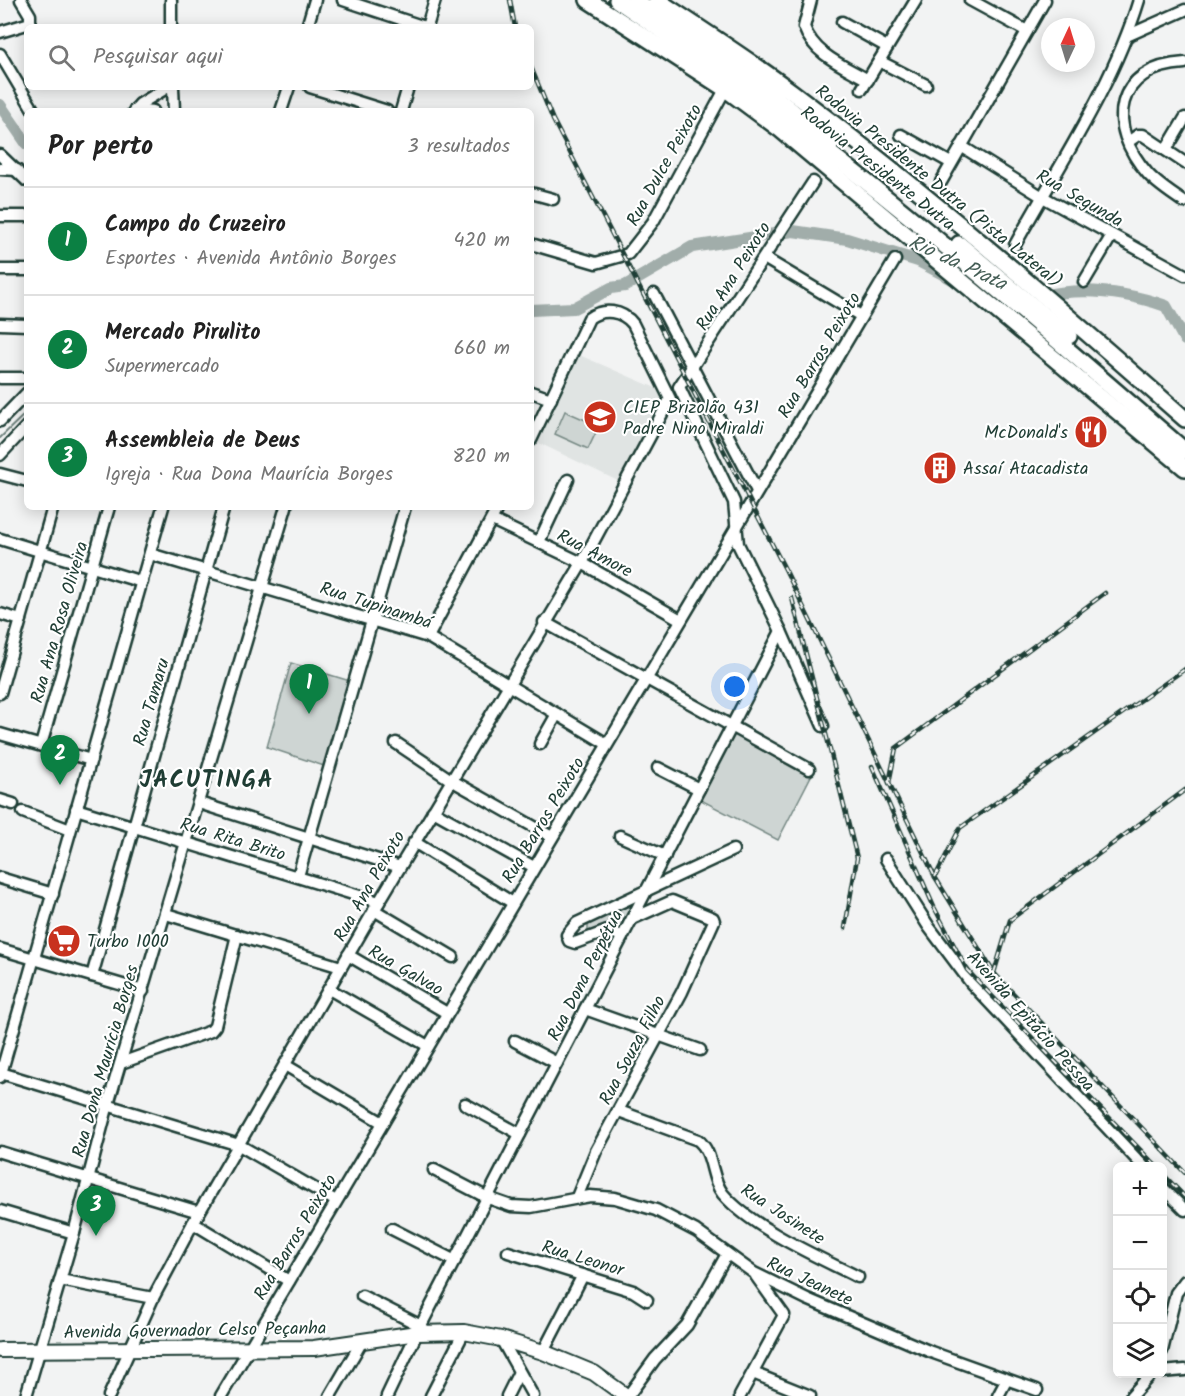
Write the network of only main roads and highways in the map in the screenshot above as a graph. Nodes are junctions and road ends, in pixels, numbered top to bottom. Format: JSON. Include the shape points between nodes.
{"nodes":[{"id":1,"x":582,"y":0,"type":"edge"},
{"id":2,"x":588,"y":0,"type":"edge"},
{"id":3,"x":617,"y":0,"type":"edge"},
{"id":4,"x":635,"y":0,"type":"edge"},
{"id":5,"x":657,"y":0,"type":"edge"},
{"id":6,"x":676,"y":7,"type":"edge"},
{"id":7,"x":747,"y":105,"type":"junction"},
{"id":8,"x":995,"y":280,"type":"junction"},
{"id":9,"x":1039,"y":317,"type":"junction"},
{"id":10,"x":1185,"y":419,"type":"edge"},
{"id":11,"x":1185,"y":438,"type":"edge"},
{"id":12,"x":1185,"y":451,"type":"edge"},
{"id":13,"x":1185,"y":468,"type":"edge"},
{"id":14,"x":0,"y":1350,"type":"edge"},
{"id":15,"x":627,"y":1396,"type":"edge"}],
"edges":[{"from":1,"to":7,"type":"highway","via":[[722,95]]},
{"from":2,"to":7,"type":"highway"},
{"from":3,"to":8,"type":"highway","name":"Rodovia Presidente Dutra","via":[[766,105]]},
{"from":4,"to":8,"type":"highway","name":"Rodovia Presidente Dutra","via":[[770,93]]},
{"from":5,"to":6,"type":"highway","name":"Rodovia Presidente Dutra (Pista Lateral)"},
{"from":6,"to":10,"type":"highway","name":"Rodovia Presidente Dutra (Pista Lateral)","via":[[923,194]]},
{"from":7,"to":13,"type":"highway","via":[[916,240]]},
{"from":8,"to":9,"type":"highway","name":"Rodovia Presidente Dutra"},
{"from":9,"to":11,"type":"highway","name":"Rodovia Presidente Dutra"},
{"from":9,"to":12,"type":"highway","name":"Rodovia Presidente Dutra"},
{"from":14,"to":15,"type":"main road","name":"Avenida Governador Celso Peçanha","via":[[247,1351],[361,1343],[419,1329],[464,1332],[543,1352],[594,1373]]}]}
